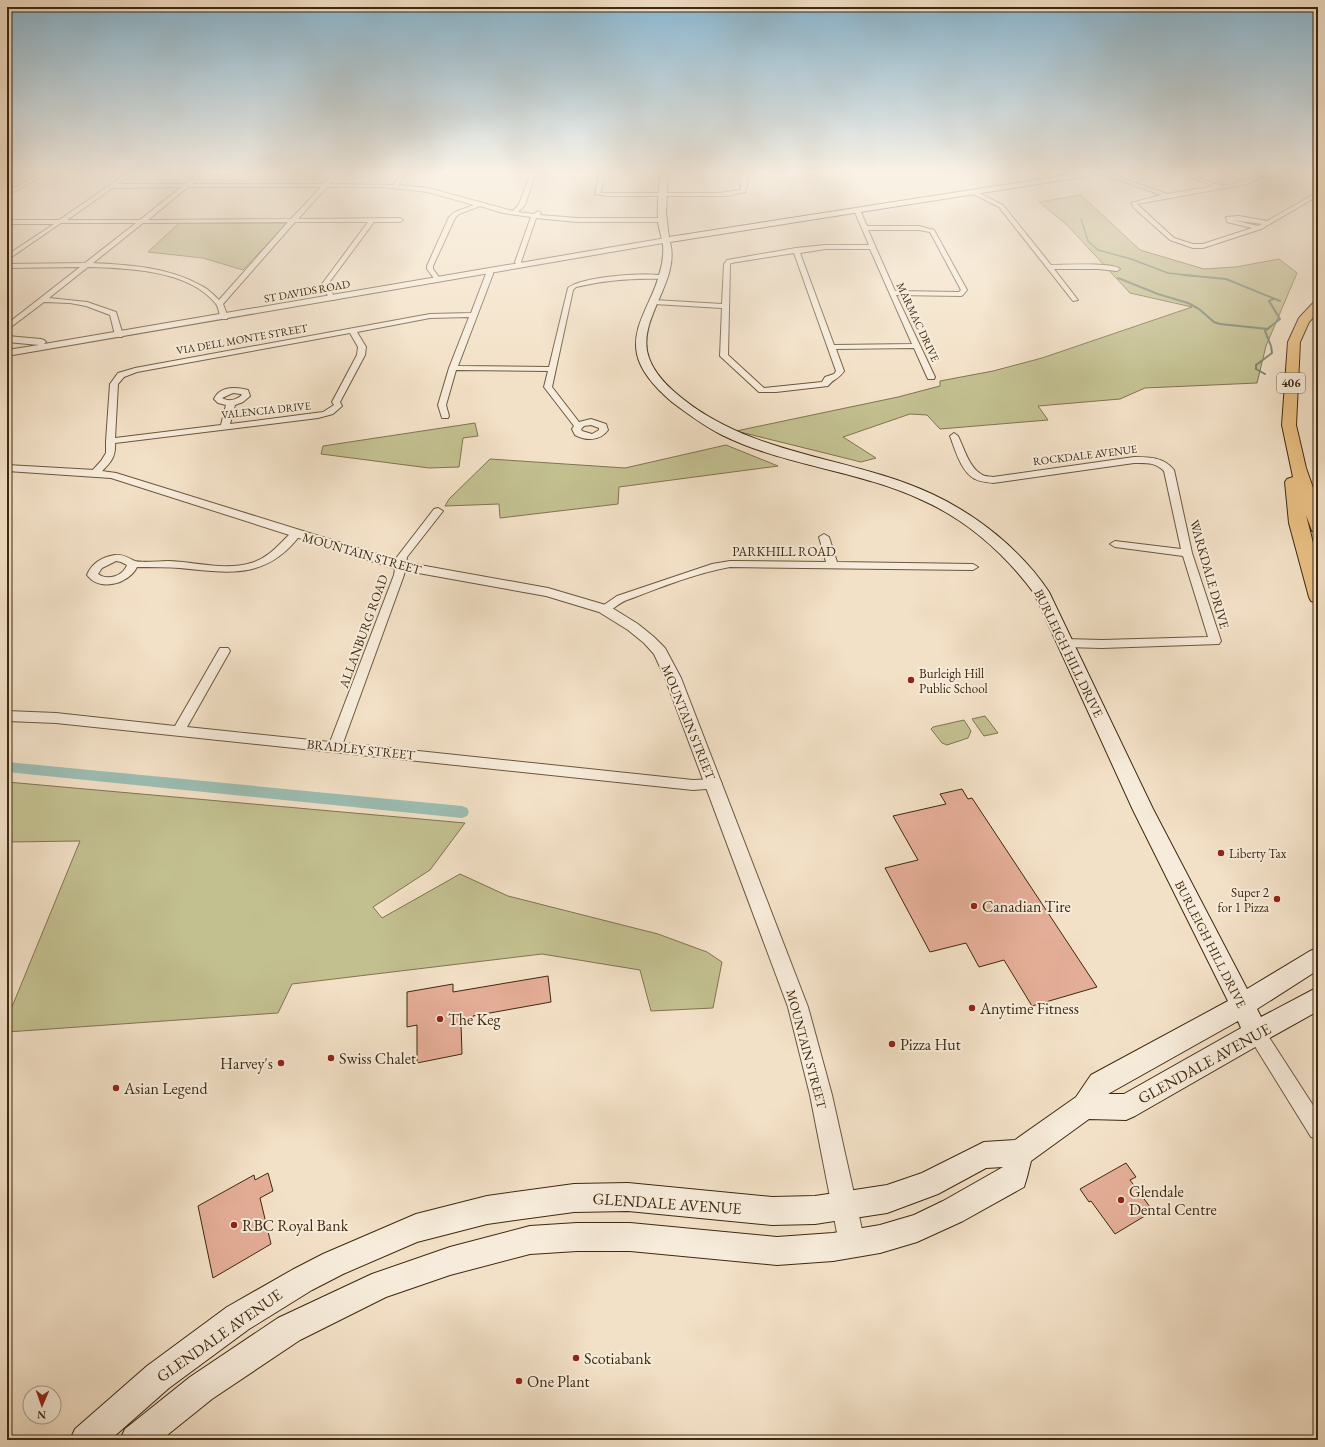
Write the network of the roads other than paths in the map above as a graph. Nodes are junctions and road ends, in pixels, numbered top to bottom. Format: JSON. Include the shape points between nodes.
{"nodes":[{"id":1,"x":35,"y":240,"type":"edge"},
{"id":2,"x":117,"y":240,"type":"edge"},
{"id":3,"x":276,"y":240,"type":"edge"},
{"id":4,"x":358,"y":240,"type":"edge"},
{"id":5,"x":442,"y":240,"type":"edge"},
{"id":6,"x":526,"y":240,"type":"edge"},
{"id":7,"x":666,"y":240,"type":"junction"},
{"id":8,"x":669,"y":240,"type":"edge"},
{"id":9,"x":869,"y":240,"type":"edge"},
{"id":10,"x":937,"y":240,"type":"edge"},
{"id":11,"x":1027,"y":240,"type":"edge"},
{"id":12,"x":1174,"y":240,"type":"edge"},
{"id":13,"x":1223,"y":240,"type":"edge"},
{"id":14,"x":872,"y":246,"type":"junction"},
{"id":15,"x":796,"y":250,"type":"junction"},
{"id":16,"x":7,"y":258,"type":"edge"},
{"id":17,"x":85,"y":265,"type":"junction"},
{"id":18,"x":520,"y":265,"type":"junction"},
{"id":19,"x":7,"y":266,"type":"edge"},
{"id":20,"x":1049,"y":267,"type":"junction"},
{"id":21,"x":1117,"y":269,"type":"dead end"},
{"id":22,"x":490,"y":271,"type":"junction"},
{"id":23,"x":664,"y":277,"type":"junction"},
{"id":24,"x":438,"y":280,"type":"junction"},
{"id":25,"x":232,"y":288,"type":"junction"},
{"id":26,"x":213,"y":290,"type":"junction"},
{"id":27,"x":892,"y":293,"type":"junction"},
{"id":28,"x":332,"y":299,"type":"junction"},
{"id":29,"x":42,"y":300,"type":"junction"},
{"id":30,"x":1075,"y":300,"type":"dead end"},
{"id":31,"x":1318,"y":301,"type":"edge"},
{"id":32,"x":654,"y":302,"type":"junction"},
{"id":33,"x":220,"y":304,"type":"junction"},
{"id":34,"x":1318,"y":305,"type":"edge"},
{"id":35,"x":725,"y":306,"type":"junction"},
{"id":36,"x":473,"y":315,"type":"junction"},
{"id":37,"x":224,"y":317,"type":"junction"},
{"id":38,"x":1303,"y":321,"type":"junction"},
{"id":39,"x":7,"y":328,"type":"edge"},
{"id":40,"x":352,"y":330,"type":"junction"},
{"id":41,"x":119,"y":335,"type":"junction"},
{"id":42,"x":7,"y":339,"type":"edge"},
{"id":43,"x":62,"y":345,"type":"junction"},
{"id":44,"x":917,"y":346,"type":"junction"},
{"id":45,"x":832,"y":347,"type":"junction"},
{"id":46,"x":7,"y":354,"type":"edge"},
{"id":47,"x":453,"y":368,"type":"junction"},
{"id":48,"x":552,"y":369,"type":"junction"},
{"id":49,"x":931,"y":377,"type":"dead end"},
{"id":50,"x":231,"y":402,"type":"dead end"},
{"id":51,"x":445,"y":416,"type":"dead end"},
{"id":52,"x":1289,"y":425,"type":"junction"},
{"id":53,"x":578,"y":426,"type":"dead end"},
{"id":54,"x":225,"y":427,"type":"junction"},
{"id":55,"x":954,"y":436,"type":"dead end"},
{"id":56,"x":110,"y":441,"type":"junction"},
{"id":57,"x":1163,"y":463,"type":"joint"},
{"id":58,"x":7,"y":468,"type":"edge"},
{"id":59,"x":95,"y":473,"type":"junction"},
{"id":60,"x":438,"y":511,"type":"dead end"},
{"id":61,"x":1318,"y":527,"type":"edge"},
{"id":62,"x":296,"y":534,"type":"junction"},
{"id":63,"x":824,"y":537,"type":"dead end"},
{"id":64,"x":1115,"y":544,"type":"dead end"},
{"id":65,"x":1187,"y":552,"type":"junction"},
{"id":66,"x":133,"y":564,"type":"dead end"},
{"id":67,"x":401,"y":566,"type":"junction"},
{"id":68,"x":833,"y":566,"type":"junction"},
{"id":69,"x":973,"y":566,"type":"dead end"},
{"id":70,"x":1318,"y":598,"type":"edge"},
{"id":71,"x":604,"y":609,"type":"junction"},
{"id":72,"x":1064,"y":643,"type":"junction"},
{"id":73,"x":224,"y":650,"type":"dead end"},
{"id":74,"x":7,"y":716,"type":"edge"},
{"id":75,"x":179,"y":730,"type":"junction"},
{"id":76,"x":336,"y":746,"type":"junction"},
{"id":77,"x":715,"y":784,"type":"junction"},
{"id":78,"x":1318,"y":958,"type":"edge"},
{"id":79,"x":1318,"y":998,"type":"edge"},
{"id":80,"x":1242,"y":1004,"type":"junction"},
{"id":81,"x":1257,"y":1034,"type":"junction"},
{"id":82,"x":1085,"y":1106,"type":"junction"},
{"id":83,"x":1318,"y":1130,"type":"edge"},
{"id":84,"x":1019,"y":1153,"type":"junction"},
{"id":85,"x":844,"y":1205,"type":"junction"},
{"id":86,"x":852,"y":1243,"type":"junction"},
{"id":87,"x":86,"y":1440,"type":"edge"},
{"id":88,"x":136,"y":1440,"type":"edge"}],
"edges":[{"from":1,"to":16,"type":"street"},
{"from":2,"to":17,"type":"street"},
{"from":3,"to":25,"type":"street"},
{"from":4,"to":28,"type":"street","via":[[325,284]]},
{"from":5,"to":24,"type":"street","via":[[430,266]]},
{"from":6,"to":18,"type":"street","via":[[518,262]]},
{"from":7,"to":8,"type":"main road","name":"ST DAVIDS ROAD"},
{"from":7,"to":18,"type":"street","name":"ST DAVIDS ROAD"},
{"from":7,"to":23,"type":"main road","name":"BURLEIGH HILL DRIVE","via":[[668,255]]},
{"from":9,"to":14,"type":"street","name":"MARMAC DRIVE"},
{"from":10,"to":27,"type":"street","via":[[964,290],[961,294]]},
{"from":11,"to":20,"type":"street"},
{"from":12,"to":13,"type":"street","via":[[1193,246],[1203,246]]},
{"from":14,"to":15,"type":"street","via":[[824,246]]},
{"from":14,"to":27,"type":"street","name":"MARMAC DRIVE"},
{"from":15,"to":35,"type":"street","via":[[729,261]]},
{"from":15,"to":45,"type":"street"},
{"from":17,"to":19,"type":"street"},
{"from":17,"to":26,"type":"street","via":[[158,271]]},
{"from":17,"to":29,"type":"street"},
{"from":18,"to":22,"type":"street","name":"ST DAVIDS ROAD"},
{"from":20,"to":21,"type":"street"},
{"from":20,"to":30,"type":"street"},
{"from":22,"to":24,"type":"street","name":"ST DAVIDS ROAD"},
{"from":22,"to":36,"type":"street"},
{"from":23,"to":32,"type":"main road","name":"BURLEIGH HILL DRIVE"},
{"from":23,"to":48,"type":"street","via":[[634,276],[574,286],[570,289]]},
{"from":24,"to":28,"type":"street","name":"ST DAVIDS ROAD"},
{"from":25,"to":26,"type":"street"},
{"from":25,"to":33,"type":"street"},
{"from":26,"to":33,"type":"street"},
{"from":27,"to":44,"type":"street","name":"MARMAC DRIVE"},
{"from":28,"to":37,"type":"street","name":"ST DAVIDS ROAD"},
{"from":29,"to":39,"type":"street"},
{"from":29,"to":41,"type":"street","via":[[78,302],[104,309],[113,314]]},
{"from":31,"to":38,"type":"highway"},
{"from":32,"to":35,"type":"street"},
{"from":32,"to":72,"type":"main road","name":"BURLEIGH HILL DRIVE","via":[[642,330],[642,355],[659,384],[676,400],[694,413],[743,439],[808,461],[878,478],[951,509],[1006,550],[1027,572],[1041,592]]},
{"from":33,"to":37,"type":"street"},
{"from":34,"to":38,"type":"highway","number":"406"},
{"from":35,"to":45,"type":"street","via":[[724,356],[762,390],[825,384],[840,371]]},
{"from":36,"to":40,"type":"street","name":"VIA DELL MONTE STREET","via":[[430,316]]},
{"from":36,"to":47,"type":"street"},
{"from":37,"to":41,"type":"street","name":"ST DAVIDS ROAD"},
{"from":38,"to":52,"type":"highway","number":"406","via":[[1294,342]]},
{"from":40,"to":54,"type":"street","name":"VALENCIA DRIVE","via":[[362,347],[361,355],[336,402],[338,406],[332,412],[320,416]]},
{"from":40,"to":56,"type":"street","name":"VIA DELL MONTE STREET","via":[[135,370],[121,375],[114,384]]},
{"from":41,"to":43,"type":"street","name":"ST DAVIDS ROAD"},
{"from":42,"to":43,"type":"street"},
{"from":43,"to":46,"type":"street","name":"ST DAVIDS ROAD"},
{"from":44,"to":45,"type":"street"},
{"from":44,"to":49,"type":"street","name":"MARMAC DRIVE"},
{"from":47,"to":48,"type":"street"},
{"from":47,"to":51,"type":"street","via":[[442,405]]},
{"from":48,"to":53,"type":"street","via":[[549,388]]},
{"from":50,"to":54,"type":"street"},
{"from":52,"to":61,"type":"highway","number":"406","via":[[1298,468]]},
{"from":52,"to":70,"type":"highway","via":[[1298,523]]},
{"from":54,"to":56,"type":"street","name":"VALENCIA DRIVE"},
{"from":55,"to":57,"type":"street","name":"ROCKDALE AVENUE","via":[[971,472],[977,477],[993,480],[1134,460]]},
{"from":56,"to":59,"type":"street","name":"VIA DELL MONTE STREET","via":[[111,453]]},
{"from":57,"to":65,"type":"street","name":"WARKDALE DRIVE","via":[[1169,470]]},
{"from":58,"to":59,"type":"street","name":"MOUNTAIN STREET"},
{"from":59,"to":62,"type":"street","name":"MOUNTAIN STREET","via":[[129,480]]},
{"from":60,"to":67,"type":"street","name":"ALLANBURG ROAD","via":[[402,557]]},
{"from":62,"to":66,"type":"street","via":[[266,562],[240,568]]},
{"from":62,"to":67,"type":"street","name":"MOUNTAIN STREET"},
{"from":63,"to":68,"type":"street"},
{"from":64,"to":65,"type":"street"},
{"from":65,"to":72,"type":"street","name":"WARKDALE DRIVE","via":[[1215,641]]},
{"from":67,"to":71,"type":"street","name":"MOUNTAIN STREET","via":[[548,592]]},
{"from":67,"to":76,"type":"street","name":"ALLANBURG ROAD"},
{"from":68,"to":69,"type":"street","name":"PARKHILL ROAD"},
{"from":68,"to":71,"type":"street","name":"PARKHILL ROAD","via":[[730,564],[712,567],[621,598]]},
{"from":71,"to":77,"type":"street","name":"MOUNTAIN STREET","via":[[633,627],[660,652]]},
{"from":72,"to":80,"type":"main road","name":"BURLEIGH HILL DRIVE","via":[[1143,810]]},
{"from":73,"to":75,"type":"street"},
{"from":74,"to":75,"type":"street","name":"BRADLEY STREET"},
{"from":75,"to":76,"type":"street","name":"BRADLEY STREET"},
{"from":76,"to":77,"type":"street","name":"BRADLEY STREET","via":[[693,785]]},
{"from":77,"to":85,"type":"street","name":"MOUNTAIN STREET","via":[[798,1007],[813,1060]]},
{"from":78,"to":80,"type":"main road"},
{"from":79,"to":81,"type":"main road","name":"GLENDALE AVENUE"},
{"from":80,"to":81,"type":"main road","name":"BURLEIGH HILL DRIVE"},
{"from":80,"to":82,"type":"main road","via":[[1223,1017],[1100,1084]]},
{"from":81,"to":82,"type":"main road","name":"GLENDALE AVENUE","via":[[1126,1107]]},
{"from":81,"to":83,"type":"street"},
{"from":82,"to":84,"type":"main road"},
{"from":84,"to":85,"type":"main road","name":"GLENDALE AVENUE","via":[[984,1155],[907,1192],[887,1199]]},
{"from":84,"to":86,"type":"main road","via":[[1014,1177],[953,1211],[917,1228],[880,1239]]},
{"from":85,"to":86,"type":"street","name":"MOUNTAIN STREET"},
{"from":85,"to":87,"type":"main road","name":"GLENDALE AVENUE","via":[[815,1210],[772,1211],[628,1197],[574,1198],[487,1210],[416,1228],[334,1264],[238,1318],[158,1377]]},
{"from":86,"to":88,"type":"main road","via":[[777,1251],[630,1236],[578,1237],[530,1240],[469,1255],[382,1284],[289,1329],[201,1388]]}]}
